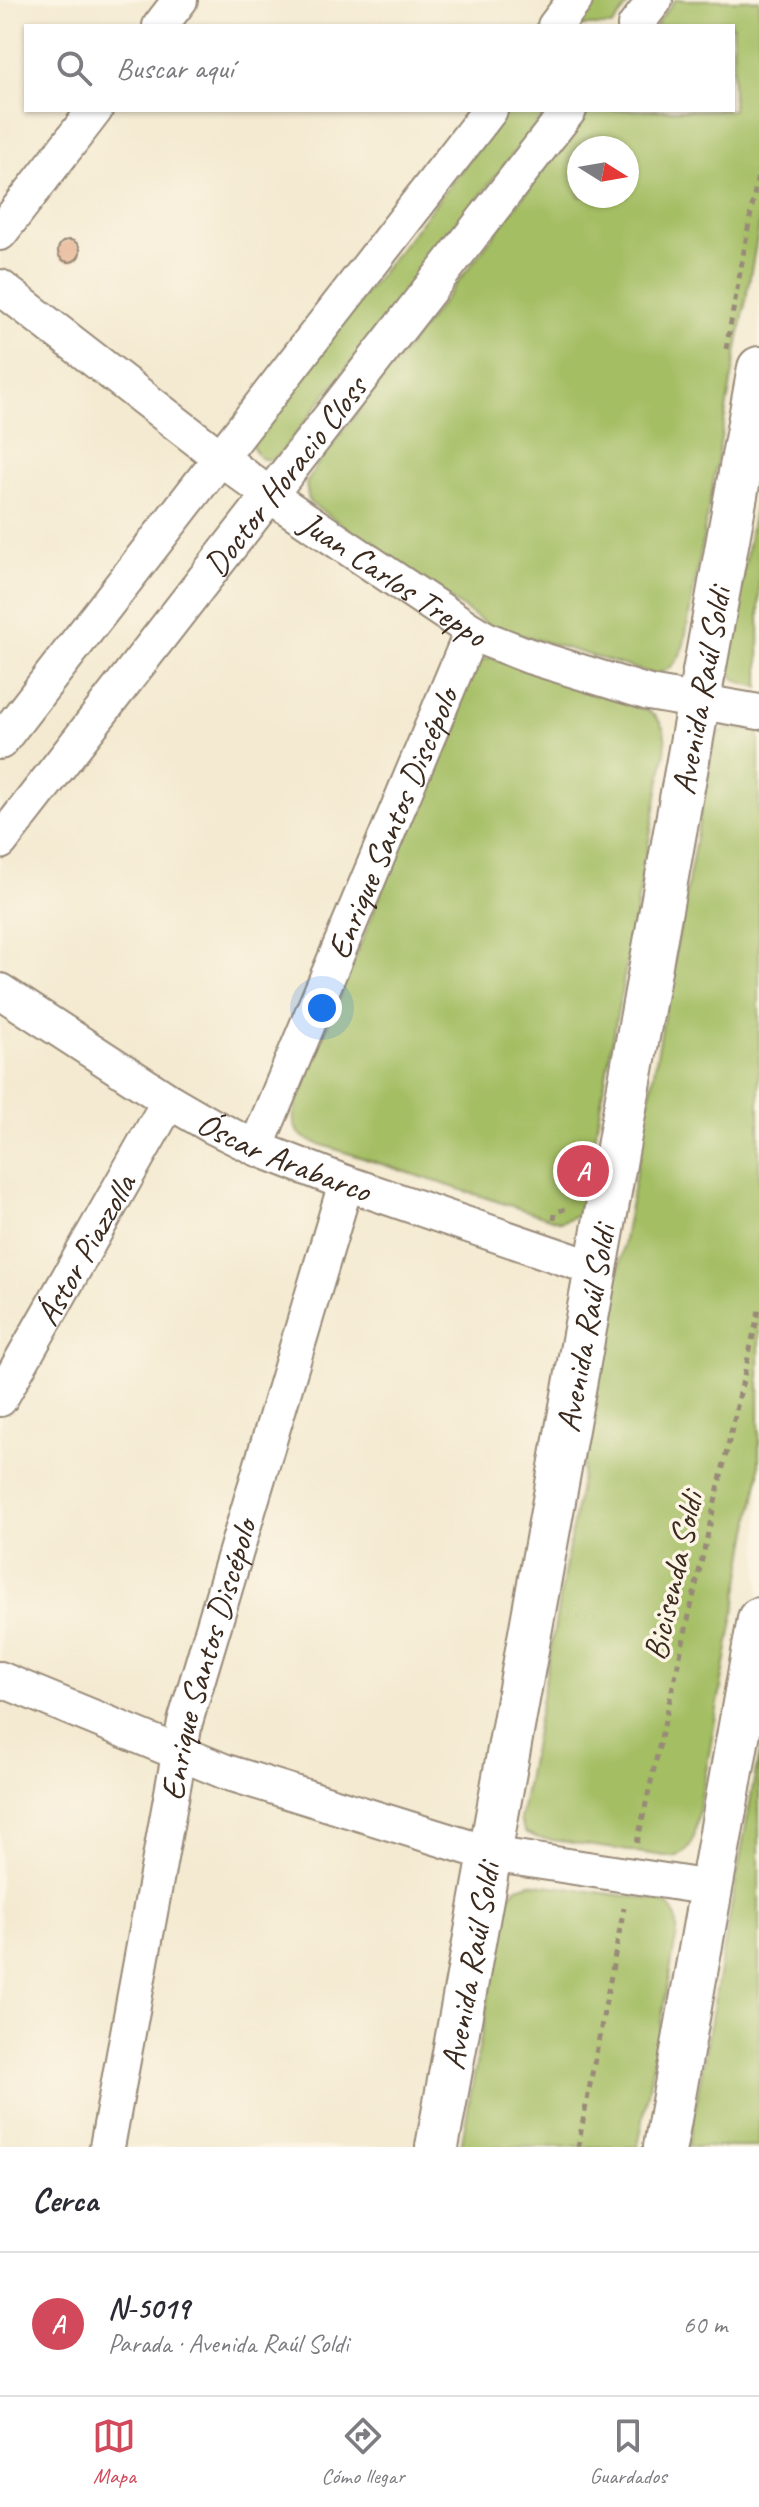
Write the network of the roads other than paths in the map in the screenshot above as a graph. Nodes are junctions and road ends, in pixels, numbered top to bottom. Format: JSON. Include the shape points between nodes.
{"nodes":[{"id":1,"x":180,"y":0,"type":"edge"},
{"id":2,"x":655,"y":0,"type":"edge"},
{"id":3,"x":162,"y":24,"type":"edge"},
{"id":4,"x":637,"y":24,"type":"edge"},
{"id":5,"x":93,"y":112,"type":"edge"},
{"id":6,"x":488,"y":112,"type":"edge"},
{"id":7,"x":567,"y":112,"type":"edge"},
{"id":8,"x":0,"y":233,"type":"edge"},
{"id":9,"x":0,"y":287,"type":"edge"},
{"id":10,"x":759,"y":368,"type":"edge"},
{"id":11,"x":221,"y":458,"type":"junction"},
{"id":12,"x":269,"y":495,"type":"junction"},
{"id":13,"x":472,"y":631,"type":"junction"},
{"id":14,"x":699,"y":701,"type":"junction"},
{"id":15,"x":759,"y":712,"type":"edge"},
{"id":16,"x":0,"y":742,"type":"edge"},
{"id":17,"x":0,"y":842,"type":"edge"},
{"id":18,"x":0,"y":991,"type":"edge"},
{"id":19,"x":169,"y":1101,"type":"junction"},
{"id":20,"x":256,"y":1148,"type":"junction"},
{"id":21,"x":346,"y":1183,"type":"junction"},
{"id":22,"x":596,"y":1269,"type":"junction"},
{"id":23,"x":0,"y":1399,"type":"edge"},
{"id":24,"x":759,"y":1619,"type":"edge"},
{"id":25,"x":0,"y":1679,"type":"edge"},
{"id":26,"x":178,"y":1754,"type":"junction"},
{"id":27,"x":490,"y":1854,"type":"junction"},
{"id":28,"x":711,"y":1888,"type":"junction"},
{"id":29,"x":107,"y":2147,"type":"edge"},
{"id":30,"x":437,"y":2147,"type":"edge"},
{"id":31,"x":665,"y":2147,"type":"edge"}],
"edges":[{"from":1,"to":3,"type":"street"},
{"from":2,"to":4,"type":"street"},
{"from":5,"to":8,"type":"street"},
{"from":6,"to":11,"type":"street","name":"Doctor Horacio Closs"},
{"from":7,"to":12,"type":"street","name":"Doctor Horacio Closs"},
{"from":9,"to":11,"type":"street","name":"Juan Carlos Treppo"},
{"from":10,"to":14,"type":"main road","name":"Avenida Raúl Soldi"},
{"from":11,"to":12,"type":"street","name":"Juan Carlos Treppo"},
{"from":11,"to":16,"type":"street","name":"Doctor Horacio Closs"},
{"from":12,"to":13,"type":"street","name":"Juan Carlos Treppo"},
{"from":12,"to":17,"type":"street","name":"Doctor Horacio Closs"},
{"from":13,"to":14,"type":"street","name":"Juan Carlos Treppo","via":[[574,670],[649,693]]},
{"from":13,"to":20,"type":"street","name":"Enrique Santos Discépolo"},
{"from":14,"to":15,"type":"street","name":"Juan Carlos Treppo"},
{"from":14,"to":22,"type":"main road","name":"Avenida Raúl Soldi"},
{"from":18,"to":19,"type":"street","name":"Óscar Arabarco"},
{"from":19,"to":20,"type":"street","name":"Óscar Arabarco"},
{"from":19,"to":23,"type":"street","name":"Ástor Piazzolla"},
{"from":20,"to":21,"type":"street","name":"Óscar Arabarco"},
{"from":21,"to":22,"type":"street","name":"Óscar Arabarco"},
{"from":21,"to":26,"type":"street","name":"Enrique Santos Discépolo"},
{"from":22,"to":27,"type":"main road","name":"Avenida Raúl Soldi"},
{"from":24,"to":28,"type":"main road"},
{"from":25,"to":26,"type":"street"},
{"from":26,"to":27,"type":"street"},
{"from":26,"to":29,"type":"street","name":"Enrique Santos Discépolo"},
{"from":27,"to":28,"type":"street"},
{"from":27,"to":30,"type":"main road","name":"Avenida Raúl Soldi"},
{"from":28,"to":31,"type":"main road"}]}
